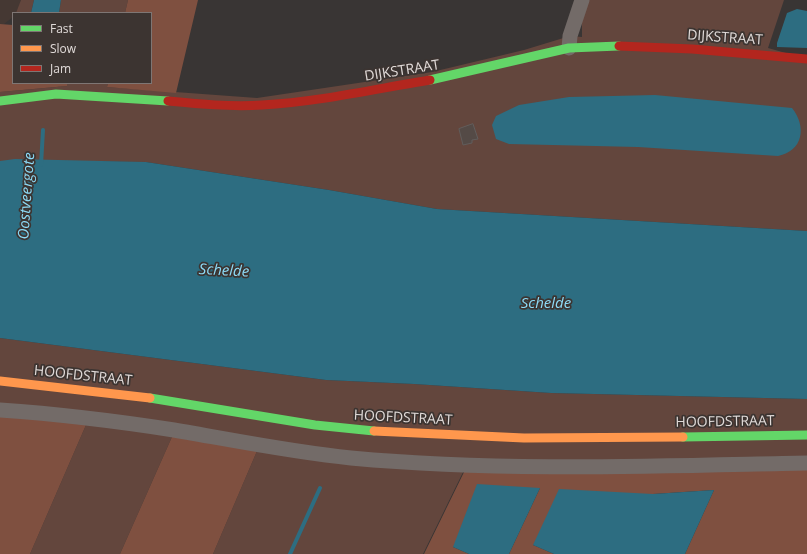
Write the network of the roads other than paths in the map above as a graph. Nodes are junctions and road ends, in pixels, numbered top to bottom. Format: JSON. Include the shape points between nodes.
{"nodes":[{"id":1,"x":582,"y":0,"type":"edge"},
{"id":2,"x":569,"y":48,"type":"junction"},
{"id":3,"x":807,"y":59,"type":"edge"},
{"id":4,"x":0,"y":101,"type":"edge"},
{"id":5,"x":0,"y":381,"type":"edge"},
{"id":6,"x":0,"y":410,"type":"edge"},
{"id":7,"x":807,"y":435,"type":"edge"},
{"id":8,"x":807,"y":463,"type":"edge"}],
"edges":[{"from":1,"to":2,"type":"street","via":[[570,36]]},
{"from":2,"to":3,"type":"street","name":"DIJKSTRAAT","via":[[622,46],[692,49]]},
{"from":2,"to":4,"type":"street","name":"DIJKSTRAAT","via":[[433,80],[262,105],[212,105],[56,94]]},
{"from":5,"to":7,"type":"street","name":"HOOFDSTRAAT","via":[[130,395],[355,430],[528,439]]},
{"from":6,"to":8,"type":"street","via":[[126,423],[353,458],[603,468]]}]}
